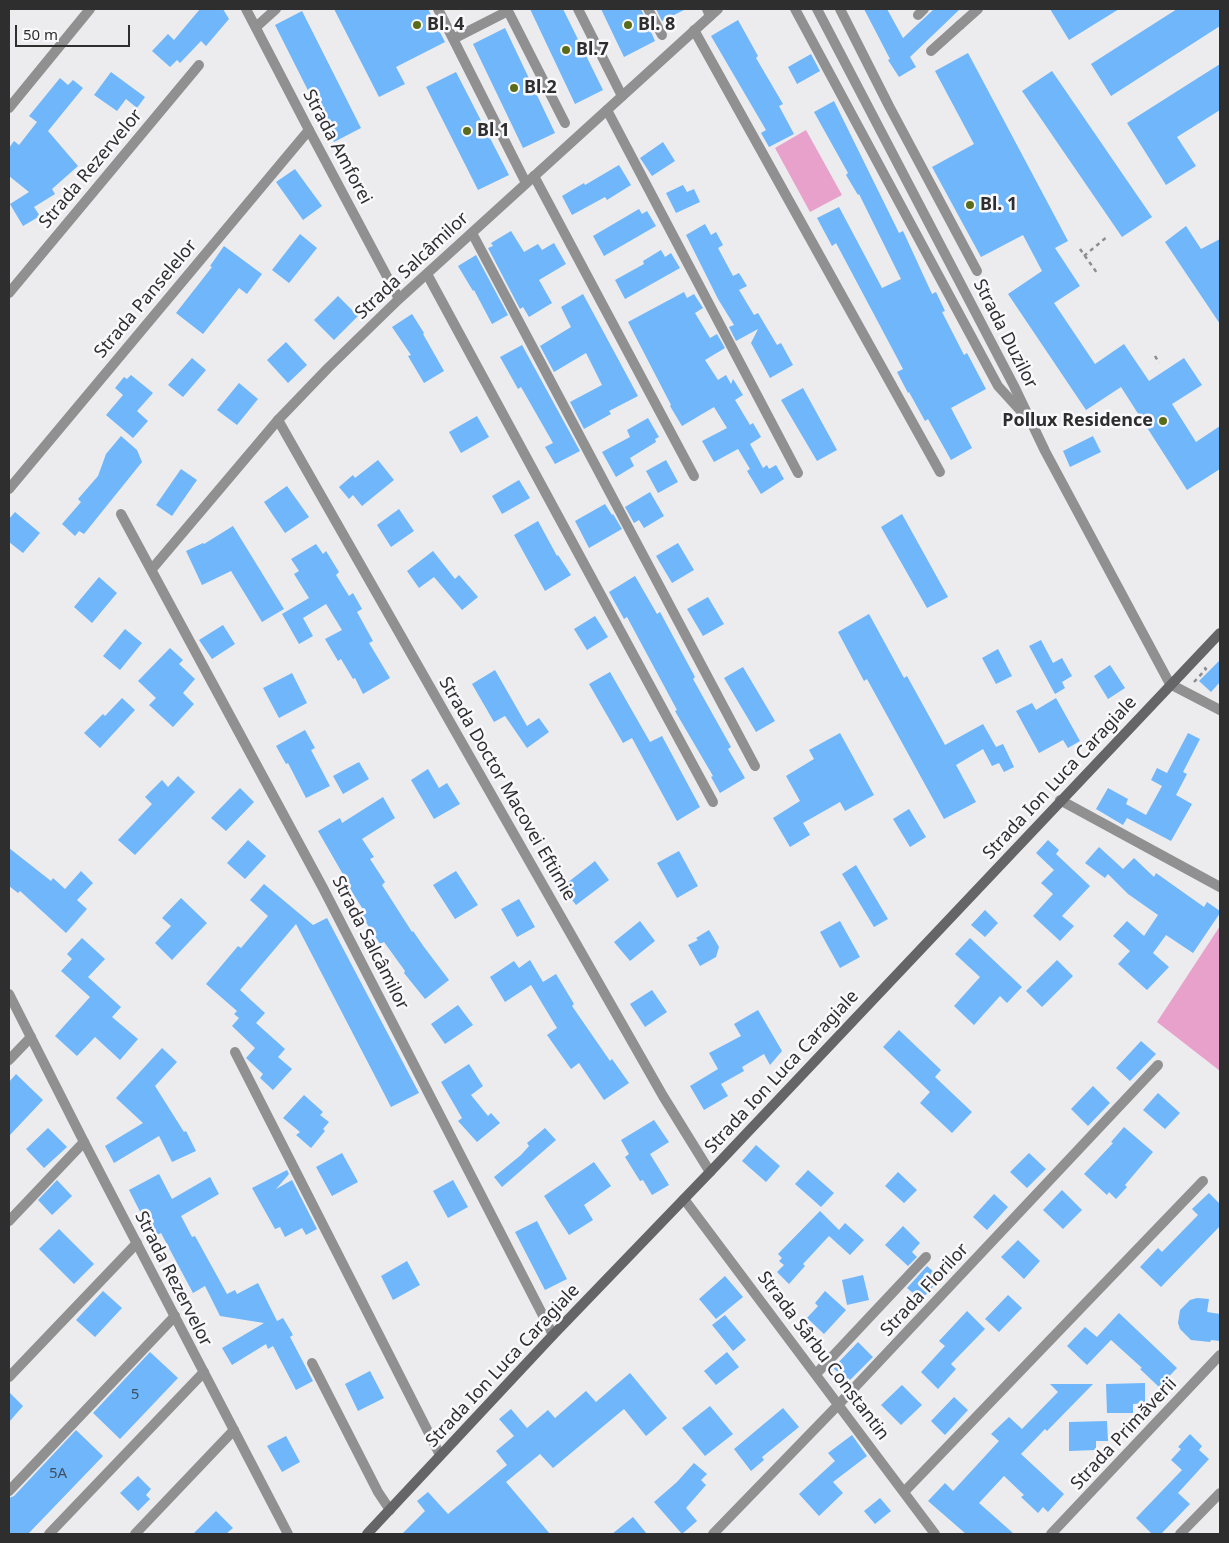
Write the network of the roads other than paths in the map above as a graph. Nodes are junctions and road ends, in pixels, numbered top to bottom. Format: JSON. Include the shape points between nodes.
{"nodes":[{"id":1,"x":90,"y":9,"type":"edge"},
{"id":2,"x":246,"y":9,"type":"edge"},
{"id":3,"x":276,"y":9,"type":"edge"},
{"id":4,"x":438,"y":9,"type":"edge"},
{"id":5,"x":578,"y":9,"type":"edge"},
{"id":6,"x":648,"y":9,"type":"edge"},
{"id":7,"x":795,"y":9,"type":"edge"},
{"id":8,"x":818,"y":9,"type":"edge"},
{"id":9,"x":840,"y":9,"type":"edge"},
{"id":10,"x":978,"y":9,"type":"edge"},
{"id":11,"x":508,"y":10,"type":"edge"},
{"id":12,"x":711,"y":11,"type":"edge"},
{"id":13,"x":256,"y":27,"type":"junction"},
{"id":14,"x":694,"y":30,"type":"junction"},
{"id":15,"x":662,"y":35,"type":"dead end"},
{"id":16,"x":453,"y":38,"type":"junction"},
{"id":17,"x":931,"y":51,"type":"dead end"},
{"id":18,"x":199,"y":65,"type":"dead end"},
{"id":19,"x":622,"y":96,"type":"junction"},
{"id":20,"x":9,"y":108,"type":"edge"},
{"id":21,"x":607,"y":110,"type":"junction"},
{"id":22,"x":565,"y":123,"type":"dead end"},
{"id":23,"x":309,"y":130,"type":"junction"},
{"id":24,"x":530,"y":180,"type":"junction"},
{"id":25,"x":472,"y":233,"type":"junction"},
{"id":26,"x":977,"y":271,"type":"dead end"},
{"id":27,"x":427,"y":274,"type":"junction"},
{"id":28,"x":9,"y":293,"type":"edge"},
{"id":29,"x":399,"y":299,"type":"junction"},
{"id":30,"x":278,"y":420,"type":"junction"},
{"id":31,"x":1031,"y":423,"type":"junction"},
{"id":32,"x":940,"y":472,"type":"dead end"},
{"id":33,"x":798,"y":473,"type":"dead end"},
{"id":34,"x":694,"y":476,"type":"dead end"},
{"id":35,"x":9,"y":489,"type":"edge"},
{"id":36,"x":121,"y":514,"type":"dead end"},
{"id":37,"x":152,"y":569,"type":"junction"},
{"id":38,"x":1220,"y":633,"type":"edge"},
{"id":39,"x":1170,"y":684,"type":"junction"},
{"id":40,"x":1220,"y":710,"type":"edge"},
{"id":41,"x":755,"y":766,"type":"dead end"},
{"id":42,"x":1060,"y":800,"type":"junction"},
{"id":43,"x":713,"y":802,"type":"dead end"},
{"id":44,"x":1220,"y":887,"type":"edge"},
{"id":45,"x":9,"y":994,"type":"edge"},
{"id":46,"x":31,"y":1037,"type":"junction"},
{"id":47,"x":236,"y":1052,"type":"dead end"},
{"id":48,"x":9,"y":1060,"type":"edge"},
{"id":49,"x":1158,"y":1065,"type":"dead end"},
{"id":50,"x":84,"y":1142,"type":"junction"},
{"id":51,"x":710,"y":1172,"type":"junction"},
{"id":52,"x":1203,"y":1181,"type":"dead end"},
{"id":53,"x":684,"y":1199,"type":"junction"},
{"id":54,"x":9,"y":1221,"type":"edge"},
{"id":55,"x":137,"y":1243,"type":"junction"},
{"id":56,"x":926,"y":1257,"type":"dead end"},
{"id":57,"x":175,"y":1316,"type":"junction"},
{"id":58,"x":553,"y":1335,"type":"junction"},
{"id":59,"x":1220,"y":1355,"type":"edge"},
{"id":60,"x":312,"y":1363,"type":"dead end"},
{"id":61,"x":204,"y":1372,"type":"junction"},
{"id":62,"x":816,"y":1374,"type":"junction"},
{"id":63,"x":9,"y":1377,"type":"edge"},
{"id":64,"x":839,"y":1404,"type":"junction"},
{"id":65,"x":234,"y":1430,"type":"junction"},
{"id":66,"x":440,"y":1455,"type":"junction"},
{"id":67,"x":9,"y":1491,"type":"edge"},
{"id":68,"x":904,"y":1492,"type":"junction"},
{"id":69,"x":1220,"y":1492,"type":"edge"},
{"id":70,"x":390,"y":1510,"type":"junction"},
{"id":71,"x":49,"y":1534,"type":"edge"},
{"id":72,"x":135,"y":1534,"type":"edge"},
{"id":73,"x":288,"y":1534,"type":"edge"},
{"id":74,"x":367,"y":1534,"type":"edge"},
{"id":75,"x":713,"y":1534,"type":"edge"},
{"id":76,"x":935,"y":1534,"type":"edge"},
{"id":77,"x":1051,"y":1534,"type":"edge"},
{"id":78,"x":1180,"y":1534,"type":"edge"}],
"edges":[{"from":1,"to":20,"type":"street"},
{"from":2,"to":13,"type":"street","name":"Strada Amforei"},
{"from":3,"to":13,"type":"street"},
{"from":4,"to":16,"type":"street"},
{"from":5,"to":19,"type":"street"},
{"from":6,"to":15,"type":"street"},
{"from":7,"to":31,"type":"street","via":[[998,386]]},
{"from":8,"to":31,"type":"street","name":"Strada Duzilor"},
{"from":9,"to":26,"type":"street"},
{"from":10,"to":17,"type":"street"},
{"from":11,"to":16,"type":"street"},
{"from":11,"to":22,"type":"street"},
{"from":12,"to":14,"type":"street","name":"Strada Salcâmilor"},
{"from":13,"to":23,"type":"street","name":"Strada Amforei"},
{"from":14,"to":19,"type":"street","name":"Strada Salcâmilor"},
{"from":14,"to":32,"type":"street"},
{"from":16,"to":24,"type":"street"},
{"from":18,"to":28,"type":"street","name":"Strada Rezervelor"},
{"from":19,"to":21,"type":"street","name":"Strada Salcâmilor"},
{"from":21,"to":24,"type":"street","name":"Strada Salcâmilor"},
{"from":21,"to":33,"type":"street"},
{"from":23,"to":29,"type":"street","name":"Strada Amforei"},
{"from":23,"to":35,"type":"street","name":"Strada Panselelor"},
{"from":24,"to":25,"type":"street","name":"Strada Salcâmilor"},
{"from":24,"to":34,"type":"street"},
{"from":25,"to":27,"type":"street","name":"Strada Salcâmilor"},
{"from":25,"to":41,"type":"street"},
{"from":27,"to":29,"type":"street","name":"Strada Salcâmilor"},
{"from":27,"to":43,"type":"street"},
{"from":29,"to":30,"type":"street","name":"Strada Salcâmilor"},
{"from":30,"to":37,"type":"street","name":"Strada Salcâmilor"},
{"from":30,"to":51,"type":"street","name":"Strada Doctor Macovei Eftimie","via":[[663,1096]]},
{"from":31,"to":39,"type":"street","name":"Strada Duzilor"},
{"from":36,"to":37,"type":"street","name":"Strada Salcâmilor"},
{"from":37,"to":58,"type":"street","name":"Strada Salcâmilor","via":[[323,888]]},
{"from":38,"to":39,"type":"main road","name":"Strada Ion Luca Caragiale"},
{"from":39,"to":40,"type":"street"},
{"from":39,"to":42,"type":"main road","name":"Strada Ion Luca Caragiale"},
{"from":42,"to":44,"type":"street"},
{"from":42,"to":51,"type":"main road","name":"Strada Ion Luca Caragiale"},
{"from":45,"to":46,"type":"street","name":"Strada Rezervelor"},
{"from":46,"to":48,"type":"street"},
{"from":46,"to":50,"type":"street","name":"Strada Rezervelor"},
{"from":47,"to":66,"type":"street"},
{"from":49,"to":64,"type":"street","name":"Strada Florilor"},
{"from":50,"to":54,"type":"street"},
{"from":50,"to":55,"type":"street","name":"Strada Rezervelor"},
{"from":51,"to":53,"type":"main road","name":"Strada Ion Luca Caragiale"},
{"from":52,"to":68,"type":"street"},
{"from":53,"to":58,"type":"main road","name":"Strada Ion Luca Caragiale"},
{"from":53,"to":62,"type":"street","name":"Strada Sârbu Constantin"},
{"from":55,"to":57,"type":"street","name":"Strada Rezervelor"},
{"from":55,"to":63,"type":"street"},
{"from":56,"to":62,"type":"street"},
{"from":57,"to":61,"type":"street","name":"Strada Rezervelor"},
{"from":57,"to":67,"type":"street"},
{"from":58,"to":66,"type":"main road","name":"Strada Ion Luca Caragiale"},
{"from":59,"to":77,"type":"street","name":"Strada Primăverii"},
{"from":60,"to":70,"type":"street"},
{"from":61,"to":65,"type":"street","name":"Strada Rezervelor"},
{"from":61,"to":71,"type":"street"},
{"from":62,"to":64,"type":"street","name":"Strada Sârbu Constantin"},
{"from":64,"to":68,"type":"street","name":"Strada Sârbu Constantin"},
{"from":64,"to":75,"type":"street","name":"Strada Florilor"},
{"from":65,"to":72,"type":"street"},
{"from":65,"to":73,"type":"street","name":"Strada Rezervelor"},
{"from":66,"to":70,"type":"main road","name":"Strada Ion Luca Caragiale"},
{"from":68,"to":76,"type":"street","name":"Strada Sârbu Constantin"},
{"from":69,"to":78,"type":"street"},
{"from":70,"to":74,"type":"main road","name":"Strada Ion Luca Caragiale"}]}
